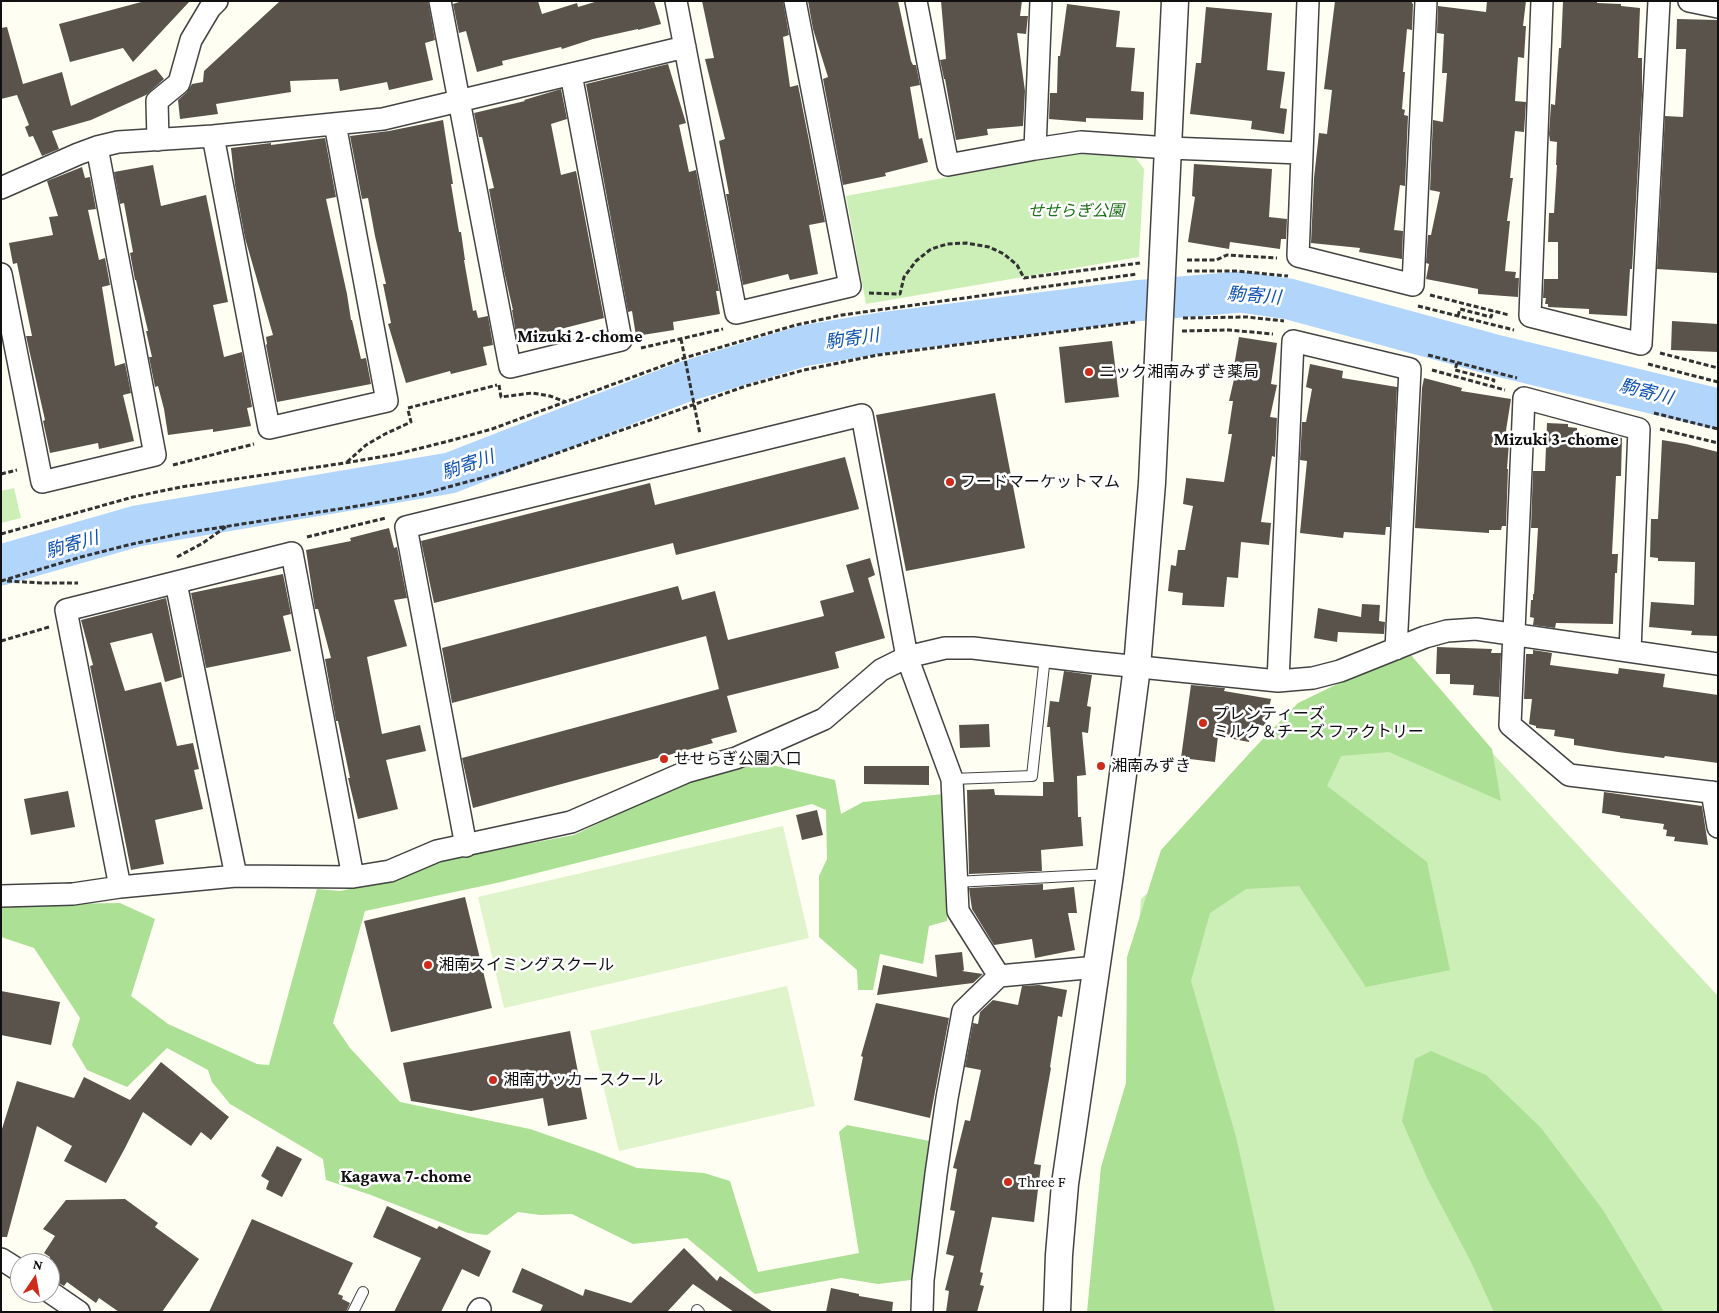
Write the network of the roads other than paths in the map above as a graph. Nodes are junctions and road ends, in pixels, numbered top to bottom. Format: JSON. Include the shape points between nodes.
{"nodes":[{"id":1,"x":217,"y":1,"type":"edge"},
{"id":2,"x":440,"y":1,"type":"edge"},
{"id":3,"x":676,"y":1,"type":"edge"},
{"id":4,"x":795,"y":1,"type":"edge"},
{"id":5,"x":916,"y":1,"type":"edge"},
{"id":6,"x":1041,"y":1,"type":"edge"},
{"id":7,"x":1175,"y":1,"type":"edge"},
{"id":8,"x":1308,"y":1,"type":"edge"},
{"id":9,"x":1426,"y":1,"type":"edge"},
{"id":10,"x":1542,"y":1,"type":"edge"},
{"id":11,"x":1659,"y":1,"type":"edge"},
{"id":12,"x":1689,"y":1,"type":"edge"},
{"id":13,"x":1718,"y":7,"type":"edge"},
{"id":14,"x":685,"y":47,"type":"junction"},
{"id":15,"x":571,"y":74,"type":"junction"},
{"id":16,"x":458,"y":101,"type":"junction"},
{"id":17,"x":335,"y":124,"type":"junction"},
{"id":18,"x":212,"y":136,"type":"junction"},
{"id":19,"x":158,"y":140,"type":"junction"},
{"id":20,"x":97,"y":147,"type":"junction"},
{"id":21,"x":1035,"y":148,"type":"junction"},
{"id":22,"x":1169,"y":148,"type":"junction"},
{"id":23,"x":1301,"y":153,"type":"junction"},
{"id":24,"x":1,"y":188,"type":"edge"},
{"id":25,"x":1,"y":274,"type":"edge"},
{"id":26,"x":176,"y":582,"type":"junction"},
{"id":27,"x":1514,"y":634,"type":"junction"},
{"id":28,"x":1396,"y":649,"type":"junction"},
{"id":29,"x":1630,"y":651,"type":"junction"},
{"id":30,"x":1045,"y":656,"type":"junction"},
{"id":31,"x":907,"y":657,"type":"junction"},
{"id":32,"x":1718,"y":664,"type":"edge"},
{"id":33,"x":1137,"y":667,"type":"junction"},
{"id":34,"x":1278,"y":680,"type":"junction"},
{"id":35,"x":952,"y":779,"type":"junction"},
{"id":36,"x":1715,"y":792,"type":"edge"},
{"id":37,"x":1718,"y":827,"type":"edge"},
{"id":38,"x":466,"y":846,"type":"junction"},
{"id":39,"x":1110,"y":874,"type":"junction"},
{"id":40,"x":236,"y":876,"type":"junction"},
{"id":41,"x":353,"y":877,"type":"junction"},
{"id":42,"x":956,"y":882,"type":"junction"},
{"id":43,"x":120,"y":887,"type":"junction"},
{"id":44,"x":1,"y":896,"type":"edge"},
{"id":45,"x":1097,"y":967,"type":"junction"},
{"id":46,"x":1000,"y":976,"type":"junction"},
{"id":47,"x":363,"y":1292,"type":"dead end"},
{"id":48,"x":60,"y":1299,"type":"edge"},
{"id":49,"x":79,"y":1312,"type":"edge"},
{"id":50,"x":353,"y":1312,"type":"edge"},
{"id":51,"x":922,"y":1312,"type":"edge"},
{"id":52,"x":1057,"y":1312,"type":"edge"}],
"edges":[{"from":1,"to":19,"type":"street","via":[[191,40],[179,82],[157,101]]},
{"from":2,"to":16,"type":"street"},
{"from":3,"to":14,"type":"street"},
{"from":4,"to":14,"type":"street","via":[[850,286],[730,323]]},
{"from":5,"to":21,"type":"street","via":[[948,165]]},
{"from":6,"to":21,"type":"street"},
{"from":7,"to":22,"type":"street"},
{"from":8,"to":23,"type":"street"},
{"from":9,"to":23,"type":"street","via":[[1413,295],[1298,256]]},
{"from":10,"to":11,"type":"street","via":[[1523,323],[1641,353]]},
{"from":12,"to":13,"type":"street"},
{"from":14,"to":15,"type":"street"},
{"from":15,"to":16,"type":"street"},
{"from":15,"to":16,"type":"street","via":[[621,340],[510,367]]},
{"from":16,"to":17,"type":"street","via":[[383,119]]},
{"from":17,"to":18,"type":"street"},
{"from":17,"to":18,"type":"street","via":[[387,400],[270,428]]},
{"from":18,"to":19,"type":"street"},
{"from":19,"to":20,"type":"street","via":[[118,142]]},
{"from":20,"to":24,"type":"street"},
{"from":20,"to":25,"type":"street","via":[[155,455],[42,482]]},
{"from":21,"to":22,"type":"street","via":[[1082,142]]},
{"from":22,"to":23,"type":"street"},
{"from":22,"to":33,"type":"street","via":[[1161,267],[1164,322]]},
{"from":26,"to":40,"type":"street"},
{"from":26,"to":41,"type":"street","via":[[292,553]]},
{"from":26,"to":43,"type":"street","via":[[66,610]]},
{"from":27,"to":28,"type":"street","via":[[1476,629],[1447,631]]},
{"from":27,"to":29,"type":"street"},
{"from":27,"to":29,"type":"street","via":[[1524,389],[1645,420]]},
{"from":27,"to":36,"type":"street","via":[[1510,725],[1569,775]]},
{"from":28,"to":34,"type":"street","via":[[1340,671],[1313,678]]},
{"from":28,"to":34,"type":"street","via":[[1415,361],[1290,332]]},
{"from":29,"to":32,"type":"street"},
{"from":30,"to":31,"type":"street","via":[[945,648]]},
{"from":30,"to":33,"type":"street"},
{"from":30,"to":35,"type":"lane","via":[[1032,776]]},
{"from":31,"to":35,"type":"street"},
{"from":31,"to":38,"type":"street","via":[[880,670],[824,719],[736,758],[686,772],[571,822]]},
{"from":31,"to":38,"type":"street","via":[[862,415],[406,527]]},
{"from":33,"to":34,"type":"street"},
{"from":33,"to":39,"type":"street"},
{"from":35,"to":42,"type":"street"},
{"from":36,"to":37,"type":"street"},
{"from":38,"to":41,"type":"street","via":[[437,851],[390,871]]},
{"from":39,"to":42,"type":"lane"},
{"from":39,"to":45,"type":"street"},
{"from":40,"to":41,"type":"street"},
{"from":40,"to":43,"type":"street"},
{"from":42,"to":46,"type":"street","via":[[958,911]]},
{"from":43,"to":44,"type":"street","via":[[73,894]]},
{"from":45,"to":46,"type":"street"},
{"from":45,"to":52,"type":"street","via":[[1065,1184]]},
{"from":46,"to":51,"type":"street","via":[[963,1011],[960,1022],[936,1174]]},
{"from":47,"to":50,"type":"lane"},
{"from":48,"to":49,"type":"street"}]}
